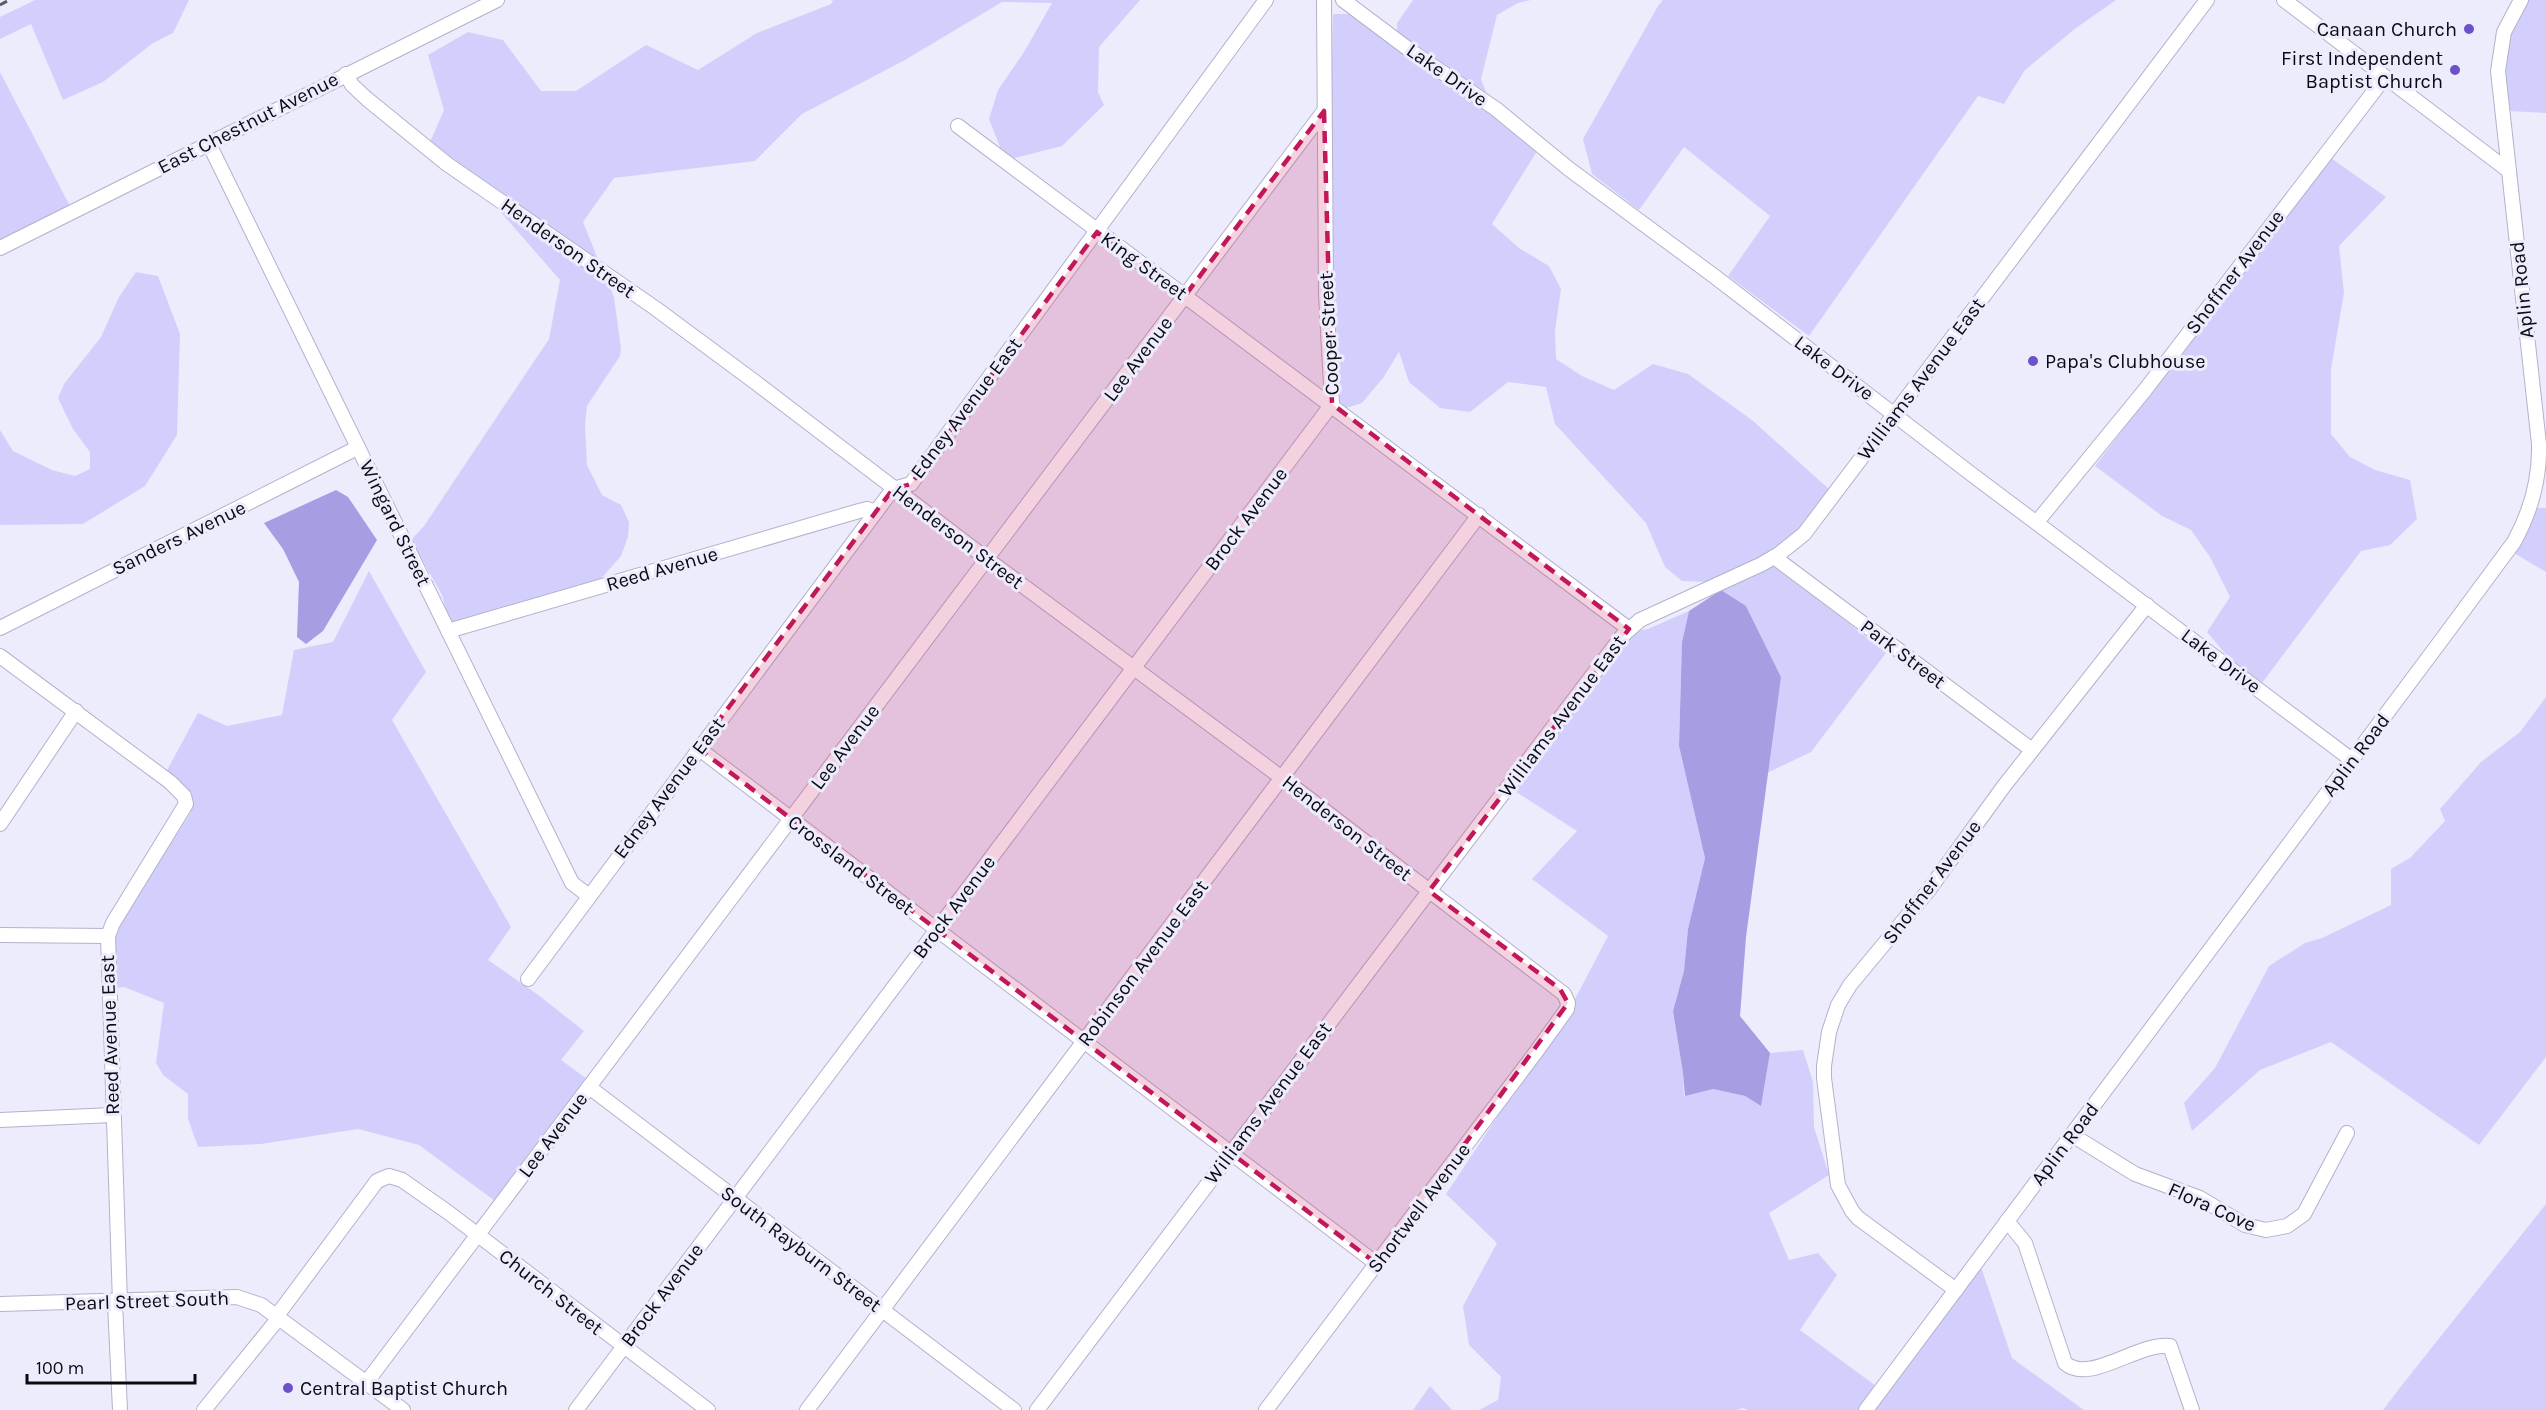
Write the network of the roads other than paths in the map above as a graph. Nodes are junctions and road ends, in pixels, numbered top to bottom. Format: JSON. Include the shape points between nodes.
{"nodes":[{"id":1,"x":497,"y":0,"type":"edge"},
{"id":2,"x":1266,"y":0,"type":"edge"},
{"id":3,"x":1324,"y":0,"type":"edge"},
{"id":4,"x":1343,"y":0,"type":"edge"},
{"id":5,"x":2207,"y":0,"type":"edge"},
{"id":6,"x":2284,"y":0,"type":"edge"},
{"id":7,"x":2521,"y":0,"type":"edge"},
{"id":8,"x":346,"y":74,"type":"junction"},
{"id":9,"x":2385,"y":77,"type":"junction"},
{"id":10,"x":1324,"y":111,"type":"junction"},
{"id":11,"x":958,"y":126,"type":"dead end"},
{"id":12,"x":209,"y":144,"type":"junction"},
{"id":13,"x":2509,"y":171,"type":"junction"},
{"id":14,"x":1097,"y":232,"type":"junction"},
{"id":15,"x":0,"y":248,"type":"edge"},
{"id":16,"x":1184,"y":297,"type":"junction"},
{"id":17,"x":1332,"y":404,"type":"junction"},
{"id":18,"x":1893,"y":415,"type":"junction"},
{"id":19,"x":357,"y":448,"type":"junction"},
{"id":20,"x":893,"y":489,"type":"junction"},
{"id":21,"x":876,"y":512,"type":"junction"},
{"id":22,"x":1479,"y":515,"type":"junction"},
{"id":23,"x":2037,"y":522,"type":"junction"},
{"id":24,"x":1774,"y":557,"type":"junction"},
{"id":25,"x":987,"y":560,"type":"junction"},
{"id":26,"x":2146,"y":605,"type":"junction"},
{"id":27,"x":0,"y":628,"type":"edge"},
{"id":28,"x":1629,"y":629,"type":"junction"},
{"id":29,"x":448,"y":631,"type":"junction"},
{"id":30,"x":0,"y":656,"type":"edge"},
{"id":31,"x":1135,"y":669,"type":"junction"},
{"id":32,"x":76,"y":711,"type":"junction"},
{"id":33,"x":698,"y":748,"type":"junction"},
{"id":34,"x":2032,"y":750,"type":"junction"},
{"id":35,"x":2352,"y":760,"type":"junction"},
{"id":36,"x":1282,"y":778,"type":"junction"},
{"id":37,"x":791,"y":819,"type":"junction"},
{"id":38,"x":0,"y":824,"type":"edge"},
{"id":39,"x":1429,"y":891,"type":"junction"},
{"id":40,"x":589,"y":896,"type":"junction"},
{"id":41,"x":937,"y":929,"type":"junction"},
{"id":42,"x":0,"y":935,"type":"edge"},
{"id":43,"x":108,"y":936,"type":"junction"},
{"id":44,"x":528,"y":978,"type":"dead end"},
{"id":45,"x":1568,"y":1003,"type":"joint"},
{"id":46,"x":1084,"y":1041,"type":"junction"},
{"id":47,"x":589,"y":1087,"type":"junction"},
{"id":48,"x":113,"y":1115,"type":"junction"},
{"id":49,"x":0,"y":1120,"type":"edge"},
{"id":50,"x":2347,"y":1133,"type":"dead end"},
{"id":51,"x":2072,"y":1135,"type":"junction"},
{"id":52,"x":1231,"y":1151,"type":"junction"},
{"id":53,"x":734,"y":1199,"type":"junction"},
{"id":54,"x":2007,"y":1221,"type":"junction"},
{"id":55,"x":477,"y":1235,"type":"junction"},
{"id":56,"x":1377,"y":1263,"type":"junction"},
{"id":57,"x":1956,"y":1290,"type":"junction"},
{"id":58,"x":117,"y":1303,"type":"junction"},
{"id":59,"x":0,"y":1304,"type":"edge"},
{"id":60,"x":882,"y":1311,"type":"junction"},
{"id":61,"x":277,"y":1318,"type":"junction"},
{"id":62,"x":622,"y":1347,"type":"junction"},
{"id":63,"x":366,"y":1383,"type":"junction"},
{"id":64,"x":120,"y":1410,"type":"edge"},
{"id":65,"x":204,"y":1410,"type":"edge"},
{"id":66,"x":403,"y":1410,"type":"edge"},
{"id":67,"x":576,"y":1410,"type":"edge"},
{"id":68,"x":708,"y":1410,"type":"edge"},
{"id":69,"x":807,"y":1410,"type":"edge"},
{"id":70,"x":1014,"y":1410,"type":"edge"},
{"id":71,"x":1037,"y":1410,"type":"edge"},
{"id":72,"x":1266,"y":1410,"type":"edge"},
{"id":73,"x":1866,"y":1410,"type":"edge"},
{"id":74,"x":2192,"y":1410,"type":"edge"}],
"edges":[{"from":1,"to":8,"type":"street","name":"East Chestnut Avenue"},
{"from":2,"to":14,"type":"street","name":"Edney Avenue East"},
{"from":3,"to":10,"type":"street","name":"Cooper Street"},
{"from":4,"to":18,"type":"street","name":"Lake Drive","via":[[1496,109]]},
{"from":5,"to":18,"type":"street","name":"Williams Avenue East"},
{"from":6,"to":9,"type":"street"},
{"from":7,"to":13,"type":"street","name":"Aplin Road","via":[[2505,32],[2498,70]]},
{"from":8,"to":12,"type":"street","name":"East Chestnut Avenue"},
{"from":8,"to":20,"type":"street","name":"Henderson Street","via":[[367,99],[447,164],[655,308]]},
{"from":9,"to":13,"type":"street"},
{"from":9,"to":23,"type":"street","name":"Shoffner Avenue","via":[[2145,390]]},
{"from":10,"to":16,"type":"street","name":"Lee Avenue"},
{"from":10,"to":17,"type":"street","name":"Cooper Street"},
{"from":11,"to":14,"type":"street","name":"King Street"},
{"from":12,"to":15,"type":"street","name":"East Chestnut Avenue"},
{"from":12,"to":19,"type":"street","name":"Wingard Street"},
{"from":13,"to":35,"type":"street","name":"Aplin Road","via":[[2539,444],[2532,501],[2514,542]]},
{"from":14,"to":16,"type":"street","name":"King Street"},
{"from":14,"to":20,"type":"street","name":"Edney Avenue East","via":[[911,484]]},
{"from":16,"to":17,"type":"street","name":"King Street"},
{"from":16,"to":25,"type":"street","name":"Lee Avenue"},
{"from":17,"to":22,"type":"street","name":"Cooper Street"},
{"from":17,"to":31,"type":"street","name":"Brock Avenue"},
{"from":18,"to":23,"type":"street","name":"Lake Drive"},
{"from":18,"to":24,"type":"street","name":"Williams Avenue East","via":[[1814,522]]},
{"from":19,"to":27,"type":"street","name":"Sanders Avenue"},
{"from":19,"to":29,"type":"street","name":"Wingard Street"},
{"from":20,"to":21,"type":"street","name":"Edney Avenue East"},
{"from":20,"to":25,"type":"street","name":"Henderson Street"},
{"from":21,"to":29,"type":"street","name":"Reed Avenue","via":[[859,511]]},
{"from":21,"to":33,"type":"street","name":"Edney Avenue East"},
{"from":22,"to":28,"type":"street","name":"Cooper Street"},
{"from":22,"to":36,"type":"street","name":"Robinson Avenue East"},
{"from":23,"to":26,"type":"street","name":"Lake Drive"},
{"from":24,"to":28,"type":"street","name":"Williams Avenue East","via":[[1640,620]]},
{"from":24,"to":34,"type":"street","name":"Park Street"},
{"from":25,"to":31,"type":"street","name":"Henderson Street"},
{"from":25,"to":37,"type":"street","name":"Lee Avenue"},
{"from":26,"to":34,"type":"street","name":"Shoffner Avenue"},
{"from":26,"to":35,"type":"street","name":"Lake Drive"},
{"from":28,"to":39,"type":"street","name":"Williams Avenue East"},
{"from":29,"to":40,"type":"street","name":"Wingard Street","via":[[572,883]]},
{"from":30,"to":32,"type":"street"},
{"from":31,"to":36,"type":"street","name":"Henderson Street"},
{"from":31,"to":41,"type":"street","name":"Brock Avenue"},
{"from":32,"to":38,"type":"street"},
{"from":32,"to":43,"type":"street","name":"Reed Avenue East","via":[[179,791],[186,808]]},
{"from":33,"to":37,"type":"street","name":"Crossland Street"},
{"from":33,"to":40,"type":"street","name":"Edney Avenue East"},
{"from":34,"to":57,"type":"street","name":"Shoffner Avenue","via":[[1928,891],[1850,985],[1835,1011],[1824,1066],[1838,1185],[1844,1197],[1858,1218]]},
{"from":35,"to":51,"type":"street","name":"Aplin Road"},
{"from":36,"to":39,"type":"street","name":"Henderson Street"},
{"from":36,"to":46,"type":"street","name":"Robinson Avenue East"},
{"from":37,"to":41,"type":"street","name":"Crossland Street"},
{"from":37,"to":47,"type":"street","name":"Lee Avenue"},
{"from":39,"to":45,"type":"street","name":"Henderson Street","via":[[1560,989]]},
{"from":39,"to":52,"type":"street","name":"Williams Avenue East"},
{"from":40,"to":44,"type":"street","name":"Edney Avenue East"},
{"from":41,"to":46,"type":"street","name":"Crossland Street"},
{"from":41,"to":53,"type":"street","name":"Brock Avenue"},
{"from":42,"to":43,"type":"street"},
{"from":43,"to":48,"type":"street","name":"Reed Avenue East"},
{"from":45,"to":56,"type":"street","name":"Shortwell Avenue","via":[[1536,1052]]},
{"from":46,"to":52,"type":"street","name":"Crossland Street"},
{"from":46,"to":60,"type":"street","name":"Robinson Avenue East"},
{"from":47,"to":53,"type":"street","name":"South Rayburn Street"},
{"from":47,"to":55,"type":"street","name":"Lee Avenue"},
{"from":48,"to":49,"type":"street"},
{"from":48,"to":58,"type":"street","name":"Reed Avenue East"},
{"from":50,"to":51,"type":"street","name":"Flora Cove","via":[[2304,1214],[2287,1226],[2266,1230],[2245,1226],[2200,1198],[2135,1174]]},
{"from":51,"to":54,"type":"street","name":"Aplin Road"},
{"from":52,"to":56,"type":"street","name":"Crossland Street"},
{"from":52,"to":71,"type":"street","name":"Williams Avenue East"},
{"from":53,"to":60,"type":"street","name":"South Rayburn Street"},
{"from":53,"to":62,"type":"street","name":"Brock Avenue"},
{"from":54,"to":57,"type":"street","name":"Aplin Road"},
{"from":54,"to":74,"type":"street","via":[[2025,1243],[2064,1363],[2071,1369],[2087,1370],[2154,1346],[2169,1346]]},
{"from":55,"to":61,"type":"street","name":"Church Street","via":[[402,1180],[386,1176],[377,1181]]},
{"from":55,"to":62,"type":"street","name":"Church Street"},
{"from":55,"to":63,"type":"street","name":"Lee Avenue"},
{"from":56,"to":72,"type":"street","name":"Shortwell Avenue"},
{"from":57,"to":73,"type":"street","name":"Aplin Road"},
{"from":58,"to":59,"type":"street","name":"Pearl Street South"},
{"from":58,"to":61,"type":"street","name":"Pearl Street South","via":[[237,1297],[261,1305]]},
{"from":58,"to":64,"type":"street","name":"Reed Avenue East"},
{"from":60,"to":69,"type":"street","name":"Robinson Avenue East"},
{"from":60,"to":70,"type":"street","name":"South Rayburn Street"},
{"from":61,"to":63,"type":"street","name":"Pearl Street South"},
{"from":61,"to":65,"type":"street"},
{"from":62,"to":67,"type":"street","name":"Brock Avenue"},
{"from":62,"to":68,"type":"street","name":"Church Street"},
{"from":63,"to":66,"type":"street","name":"Pearl Street South"}]}
